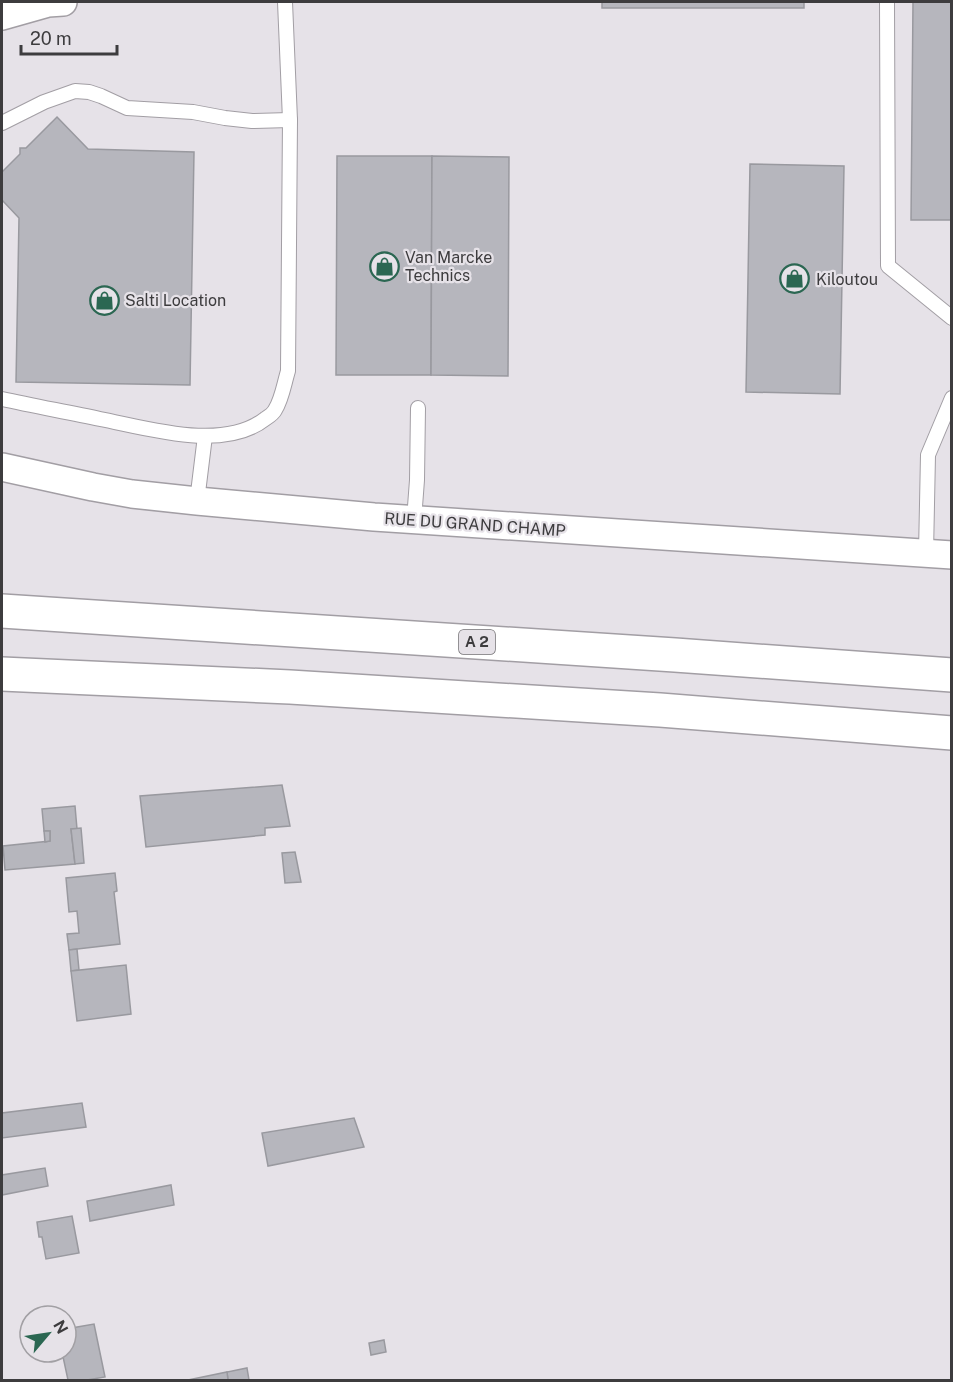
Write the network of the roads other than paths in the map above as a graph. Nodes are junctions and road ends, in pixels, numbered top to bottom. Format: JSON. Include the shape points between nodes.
{"nodes":[{"id":1,"x":63,"y":2,"type":"edge"},
{"id":2,"x":285,"y":2,"type":"edge"},
{"id":3,"x":887,"y":2,"type":"edge"},
{"id":4,"x":2,"y":16,"type":"edge"},
{"id":5,"x":290,"y":120,"type":"junction"},
{"id":6,"x":2,"y":123,"type":"edge"},
{"id":7,"x":951,"y":318,"type":"edge"},
{"id":8,"x":951,"y":398,"type":"edge"},
{"id":9,"x":2,"y":399,"type":"edge"},
{"id":10,"x":418,"y":408,"type":"dead end"},
{"id":11,"x":205,"y":436,"type":"junction"},
{"id":12,"x":2,"y":467,"type":"edge"},
{"id":13,"x":188,"y":500,"type":"junction"},
{"id":14,"x":414,"y":520,"type":"junction"},
{"id":15,"x":939,"y":554,"type":"edge"},
{"id":16,"x":2,"y":611,"type":"edge"},
{"id":17,"x":2,"y":674,"type":"edge"},
{"id":18,"x":951,"y":675,"type":"edge"},
{"id":19,"x":951,"y":733,"type":"edge"}],
"edges":[{"from":1,"to":4,"type":"street"},
{"from":2,"to":5,"type":"lane"},
{"from":3,"to":7,"type":"lane","via":[[888,266]]},
{"from":5,"to":6,"type":"lane","via":[[252,121],[127,108],[89,92],[75,92]]},
{"from":5,"to":11,"type":"lane","via":[[288,371],[274,411],[260,423],[244,431]]},
{"from":8,"to":15,"type":"lane","via":[[928,455]]},
{"from":9,"to":11,"type":"lane"},
{"from":10,"to":14,"type":"lane"},
{"from":11,"to":13,"type":"lane"},
{"from":12,"to":13,"type":"street","name":"RUE DU GRAND CHAMP","via":[[132,494]]},
{"from":13,"to":14,"type":"street","name":"RUE DU GRAND CHAMP"},
{"from":14,"to":15,"type":"street","name":"RUE DU GRAND CHAMP"},
{"from":16,"to":18,"type":"highway","number":"A 2"},
{"from":17,"to":19,"type":"highway","via":[[660,710]]}]}
